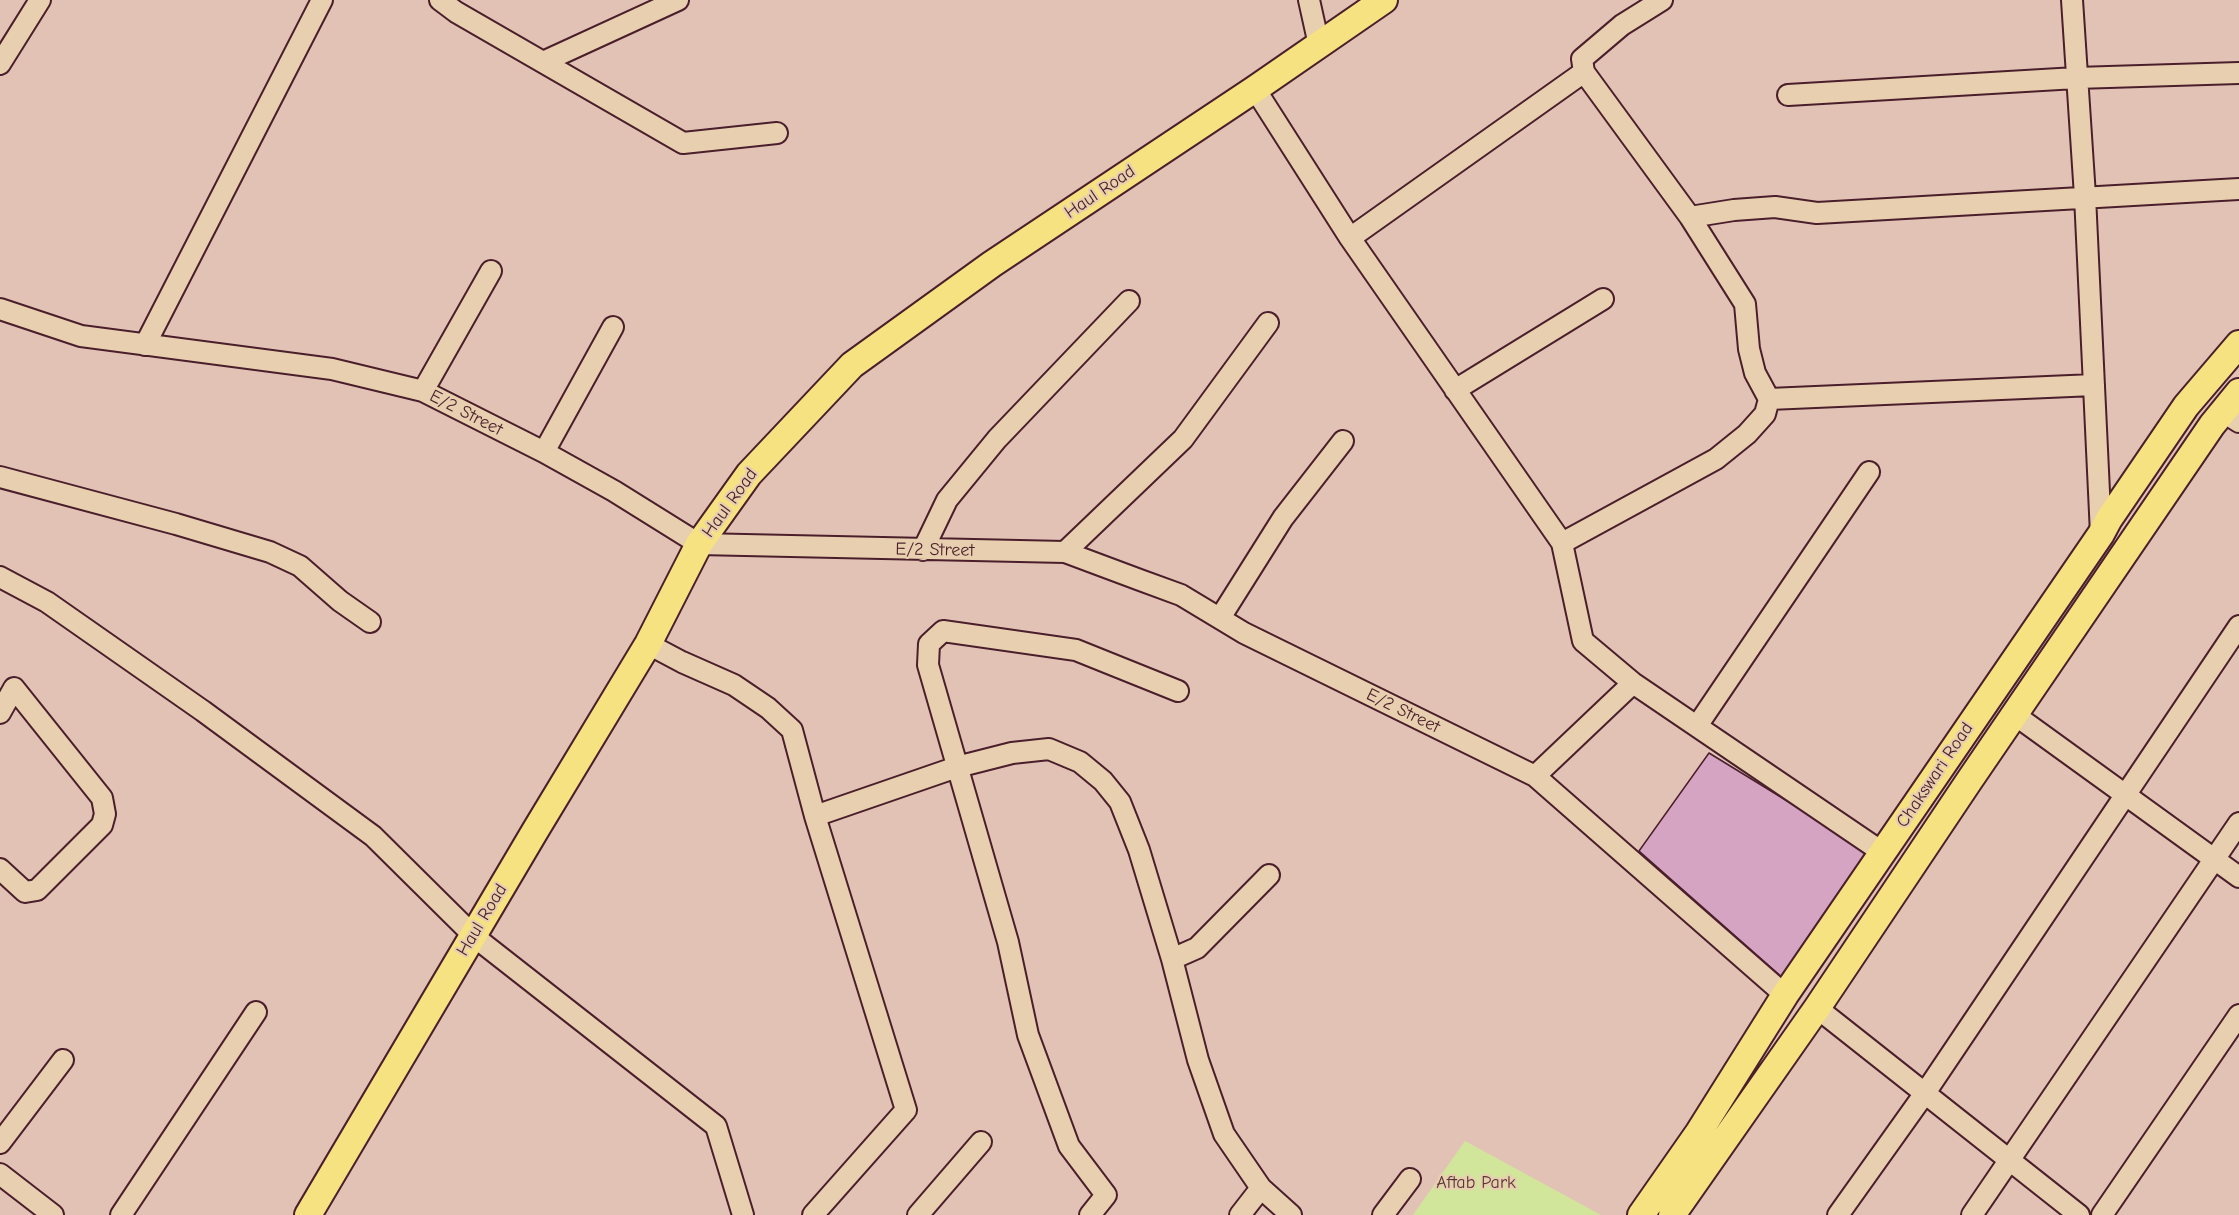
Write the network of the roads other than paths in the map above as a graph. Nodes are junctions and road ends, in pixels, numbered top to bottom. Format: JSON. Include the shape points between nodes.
{"nodes":[{"id":1,"x":40,"y":0,"type":"edge"},
{"id":2,"x":322,"y":0,"type":"edge"},
{"id":3,"x":440,"y":0,"type":"edge"},
{"id":4,"x":678,"y":0,"type":"edge"},
{"id":5,"x":1309,"y":0,"type":"edge"},
{"id":6,"x":1384,"y":0,"type":"edge"},
{"id":7,"x":1662,"y":0,"type":"edge"},
{"id":8,"x":2072,"y":0,"type":"edge"},
{"id":9,"x":1319,"y":45,"type":"junction"},
{"id":10,"x":543,"y":62,"type":"junction"},
{"id":11,"x":0,"y":64,"type":"edge"},
{"id":12,"x":1584,"y":72,"type":"junction"},
{"id":13,"x":2239,"y":73,"type":"edge"},
{"id":14,"x":2076,"y":78,"type":"junction"},
{"id":15,"x":1255,"y":89,"type":"junction"},
{"id":16,"x":1788,"y":95,"type":"dead end"},
{"id":17,"x":777,"y":132,"type":"dead end"},
{"id":18,"x":2239,"y":189,"type":"edge"},
{"id":19,"x":2085,"y":196,"type":"junction"},
{"id":20,"x":1690,"y":217,"type":"junction"},
{"id":21,"x":1350,"y":238,"type":"junction"},
{"id":22,"x":491,"y":271,"type":"dead end"},
{"id":23,"x":1603,"y":299,"type":"dead end"},
{"id":24,"x":1129,"y":301,"type":"dead end"},
{"id":25,"x":0,"y":309,"type":"edge"},
{"id":26,"x":1268,"y":323,"type":"dead end"},
{"id":27,"x":613,"y":327,"type":"dead end"},
{"id":28,"x":2239,"y":344,"type":"edge"},
{"id":29,"x":146,"y":345,"type":"junction"},
{"id":30,"x":2094,"y":385,"type":"junction"},
{"id":31,"x":1455,"y":390,"type":"junction"},
{"id":32,"x":423,"y":391,"type":"junction"},
{"id":33,"x":1769,"y":399,"type":"junction"},
{"id":34,"x":2233,"y":408,"type":"edge"},
{"id":35,"x":1343,"y":441,"type":"dead end"},
{"id":36,"x":544,"y":452,"type":"junction"},
{"id":37,"x":1869,"y":472,"type":"dead end"},
{"id":38,"x":0,"y":477,"type":"edge"},
{"id":39,"x":2101,"y":534,"type":"junction"},
{"id":40,"x":1562,"y":543,"type":"junction"},
{"id":41,"x":699,"y":544,"type":"junction"},
{"id":42,"x":923,"y":549,"type":"junction"},
{"id":43,"x":1065,"y":552,"type":"junction"},
{"id":44,"x":0,"y":577,"type":"edge"},
{"id":45,"x":1221,"y":618,"type":"junction"},
{"id":46,"x":370,"y":622,"type":"dead end"},
{"id":47,"x":2239,"y":626,"type":"edge"},
{"id":48,"x":648,"y":644,"type":"junction"},
{"id":49,"x":1633,"y":683,"type":"junction"},
{"id":50,"x":1178,"y":691,"type":"dead end"},
{"id":51,"x":0,"y":713,"type":"edge"},
{"id":52,"x":2015,"y":715,"type":"junction"},
{"id":53,"x":1697,"y":726,"type":"junction"},
{"id":54,"x":957,"y":767,"type":"junction"},
{"id":55,"x":1535,"y":776,"type":"junction"},
{"id":56,"x":2126,"y":794,"type":"junction"},
{"id":57,"x":815,"y":816,"type":"junction"},
{"id":58,"x":2239,"y":823,"type":"edge"},
{"id":59,"x":1882,"y":852,"type":"junction"},
{"id":60,"x":2215,"y":859,"type":"junction"},
{"id":61,"x":0,"y":869,"type":"edge"},
{"id":62,"x":1269,"y":875,"type":"dead end"},
{"id":63,"x":2239,"y":877,"type":"edge"},
{"id":64,"x":473,"y":935,"type":"junction"},
{"id":65,"x":1172,"y":959,"type":"junction"},
{"id":66,"x":1785,"y":995,"type":"junction"},
{"id":67,"x":1817,"y":1008,"type":"junction"},
{"id":68,"x":256,"y":1012,"type":"dead end"},
{"id":69,"x":2239,"y":1015,"type":"edge"},
{"id":70,"x":63,"y":1060,"type":"dead end"},
{"id":71,"x":1925,"y":1093,"type":"junction"},
{"id":72,"x":0,"y":1143,"type":"edge"},
{"id":73,"x":981,"y":1143,"type":"dead end"},
{"id":74,"x":2011,"y":1161,"type":"junction"},
{"id":75,"x":0,"y":1174,"type":"edge"},
{"id":76,"x":1410,"y":1179,"type":"dead end"},
{"id":77,"x":1261,"y":1188,"type":"junction"},
{"id":78,"x":53,"y":1215,"type":"edge"},
{"id":79,"x":121,"y":1215,"type":"edge"},
{"id":80,"x":308,"y":1215,"type":"edge"},
{"id":81,"x":743,"y":1215,"type":"edge"},
{"id":82,"x":813,"y":1215,"type":"edge"},
{"id":83,"x":918,"y":1215,"type":"edge"},
{"id":84,"x":1090,"y":1215,"type":"edge"},
{"id":85,"x":1240,"y":1215,"type":"edge"},
{"id":86,"x":1291,"y":1215,"type":"edge"},
{"id":87,"x":1383,"y":1215,"type":"edge"},
{"id":88,"x":1641,"y":1215,"type":"edge"},
{"id":89,"x":1672,"y":1215,"type":"edge"},
{"id":90,"x":1839,"y":1215,"type":"edge"},
{"id":91,"x":1972,"y":1215,"type":"edge"},
{"id":92,"x":2079,"y":1215,"type":"edge"},
{"id":93,"x":2102,"y":1215,"type":"edge"}],
"edges":[{"from":1,"to":11,"type":"street"},
{"from":2,"to":29,"type":"street"},
{"from":3,"to":10,"type":"street"},
{"from":4,"to":10,"type":"street"},
{"from":5,"to":9,"type":"street"},
{"from":6,"to":9,"type":"main road","name":"Haul Road"},
{"from":7,"to":12,"type":"street","via":[[1623,25],[1582,59]]},
{"from":8,"to":14,"type":"street"},
{"from":9,"to":15,"type":"main road","name":"Haul Road"},
{"from":10,"to":17,"type":"street","via":[[683,142]]},
{"from":12,"to":20,"type":"street"},
{"from":12,"to":21,"type":"street"},
{"from":13,"to":14,"type":"street"},
{"from":14,"to":16,"type":"street"},
{"from":14,"to":19,"type":"street"},
{"from":15,"to":21,"type":"street"},
{"from":15,"to":41,"type":"main road","name":"Haul Road","via":[[992,264],[852,365],[749,474]]},
{"from":18,"to":19,"type":"street"},
{"from":19,"to":20,"type":"street","via":[[1817,213],[1775,207]]},
{"from":19,"to":30,"type":"street"},
{"from":20,"to":33,"type":"street","via":[[1745,304],[1749,350],[1755,373]]},
{"from":21,"to":31,"type":"street"},
{"from":22,"to":32,"type":"street"},
{"from":23,"to":31,"type":"street"},
{"from":24,"to":42,"type":"street","via":[[997,439],[947,500]]},
{"from":25,"to":29,"type":"street","name":"E/2 Street","via":[[81,336]]},
{"from":26,"to":43,"type":"street","via":[[1183,439]]},
{"from":27,"to":36,"type":"street"},
{"from":28,"to":39,"type":"main road","name":"Chakswari Road","via":[[2186,406]]},
{"from":29,"to":32,"type":"street","name":"E/2 Street","via":[[332,369]]},
{"from":30,"to":33,"type":"street"},
{"from":30,"to":39,"type":"street"},
{"from":31,"to":40,"type":"street"},
{"from":32,"to":36,"type":"street","name":"E/2 Street"},
{"from":33,"to":40,"type":"street","via":[[1765,414],[1716,459]]},
{"from":34,"to":52,"type":"main road","name":"Chakswari Road"},
{"from":35,"to":45,"type":"street","via":[[1283,518]]},
{"from":36,"to":41,"type":"street","name":"E/2 Street"},
{"from":37,"to":53,"type":"street"},
{"from":38,"to":46,"type":"street","via":[[270,552],[300,566]]},
{"from":39,"to":59,"type":"main road","name":"Chakswari Road"},
{"from":40,"to":49,"type":"street","via":[[1582,641]]},
{"from":41,"to":42,"type":"street","name":"E/2 Street"},
{"from":41,"to":48,"type":"main road","name":"Haul Road"},
{"from":42,"to":43,"type":"street","name":"E/2 Street"},
{"from":43,"to":45,"type":"street","name":"E/2 Street","via":[[1181,595]]},
{"from":44,"to":64,"type":"street","via":[[46,602],[203,711],[373,836]]},
{"from":45,"to":55,"type":"street","name":"E/2 Street","via":[[1244,633]]},
{"from":47,"to":56,"type":"street"},
{"from":48,"to":57,"type":"street","via":[[734,685],[792,730]]},
{"from":48,"to":64,"type":"main road","name":"Haul Road"},
{"from":49,"to":53,"type":"street"},
{"from":49,"to":55,"type":"street"},
{"from":50,"to":54,"type":"street","via":[[1076,650],[943,631],[929,644],[928,665]]},
{"from":51,"to":61,"type":"street","via":[[14,688],[102,798],[105,814],[102,825],[37,890],[25,892]]},
{"from":52,"to":56,"type":"street"},
{"from":52,"to":67,"type":"main road","name":"Chakswari Road"},
{"from":53,"to":59,"type":"street"},
{"from":54,"to":57,"type":"street"},
{"from":54,"to":65,"type":"street","via":[[1012,753],[1049,749],[1080,762],[1103,781],[1120,802],[1139,850]]},
{"from":54,"to":84,"type":"street","via":[[1008,942],[1028,1035],[1069,1146],[1106,1195]]},
{"from":55,"to":66,"type":"street","name":"E/2 Street"},
{"from":56,"to":60,"type":"street"},
{"from":56,"to":71,"type":"street"},
{"from":57,"to":82,"type":"street","via":[[906,1110]]},
{"from":58,"to":60,"type":"street"},
{"from":59,"to":66,"type":"main road","name":"Chakswari Road"},
{"from":60,"to":63,"type":"street"},
{"from":60,"to":74,"type":"street"},
{"from":62,"to":65,"type":"street","via":[[1197,948]]},
{"from":64,"to":80,"type":"main road","name":"Haul Road"},
{"from":64,"to":81,"type":"street","via":[[716,1126]]},
{"from":65,"to":77,"type":"street","via":[[1198,1060],[1224,1134]]},
{"from":66,"to":88,"type":"main road","name":"Chakswari Road","via":[[1699,1132]]},
{"from":67,"to":71,"type":"street"},
{"from":67,"to":89,"type":"main road","name":"Chakswari Road"},
{"from":68,"to":79,"type":"street"},
{"from":69,"to":93,"type":"street"},
{"from":70,"to":72,"type":"street"},
{"from":71,"to":74,"type":"street"},
{"from":71,"to":90,"type":"street"},
{"from":73,"to":83,"type":"street"},
{"from":74,"to":91,"type":"street"},
{"from":74,"to":92,"type":"street"},
{"from":75,"to":78,"type":"street"},
{"from":76,"to":87,"type":"street"},
{"from":77,"to":85,"type":"street"},
{"from":77,"to":86,"type":"street"}]}
